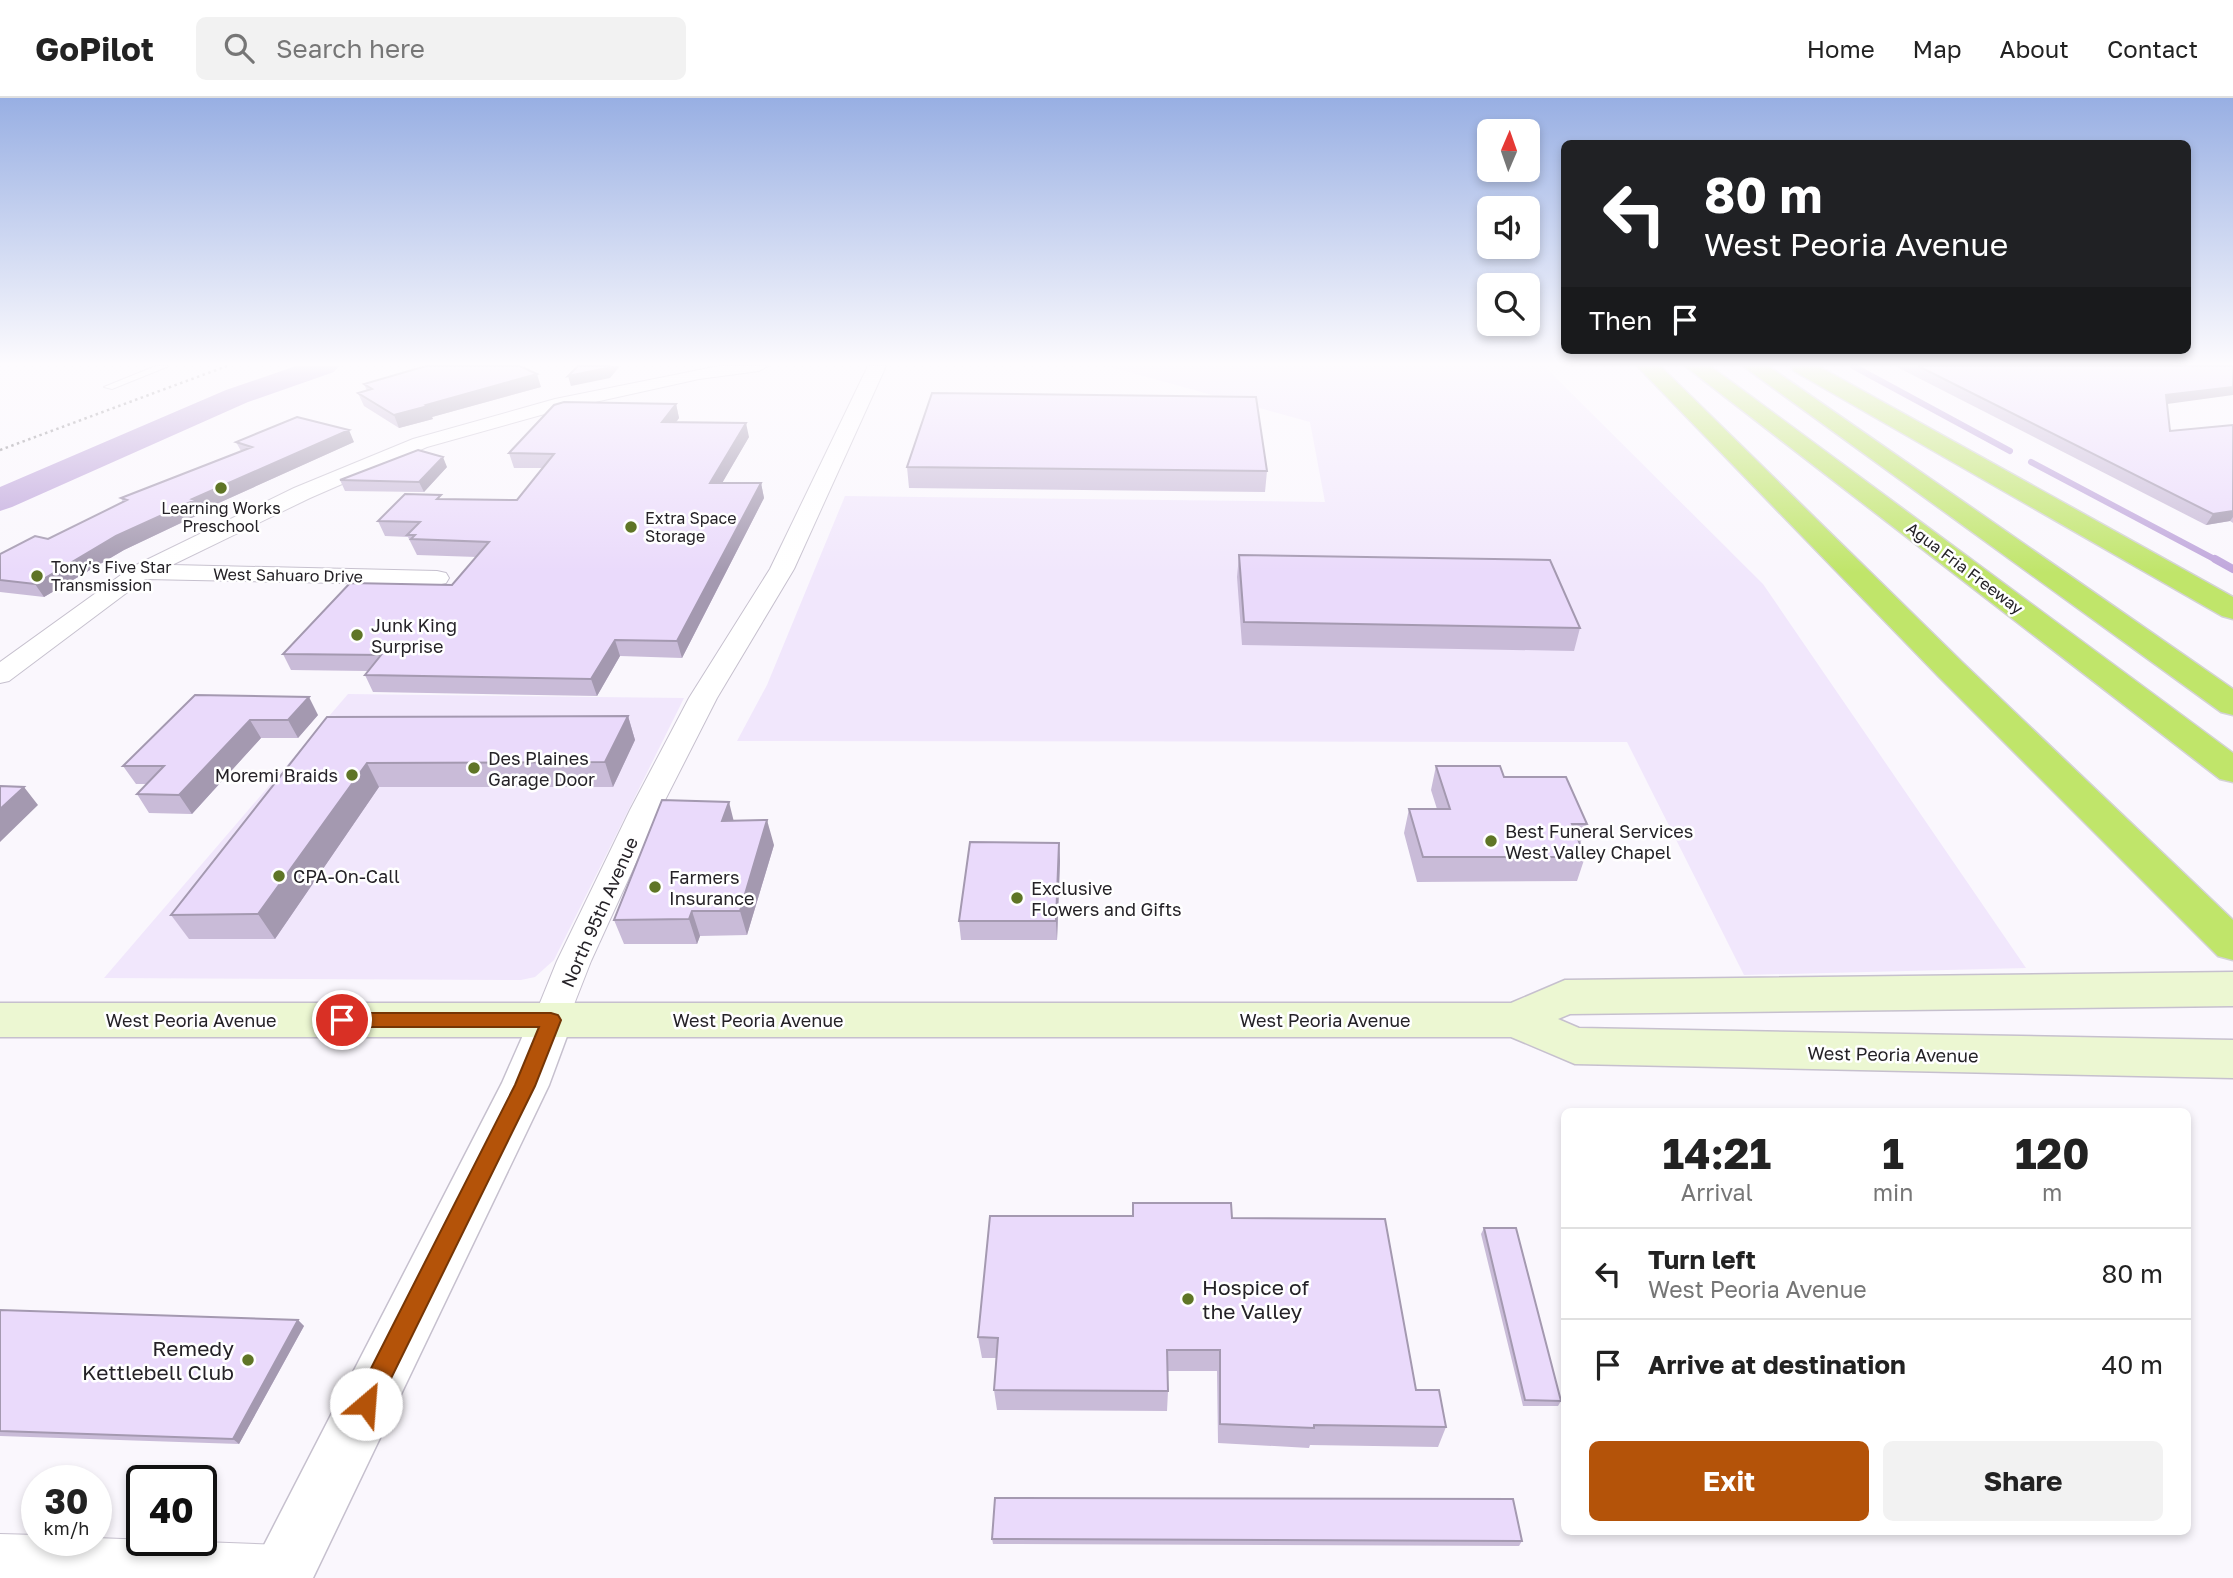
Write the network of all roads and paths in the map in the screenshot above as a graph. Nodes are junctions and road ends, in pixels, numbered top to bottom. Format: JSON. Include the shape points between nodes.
{"nodes":[{"id":1,"x":40,"y":435,"type":"edge"},
{"id":2,"x":444,"y":435,"type":"edge"},
{"id":3,"x":845,"y":435,"type":"edge"},
{"id":4,"x":1717,"y":435,"type":"edge"},
{"id":5,"x":1788,"y":435,"type":"edge"},
{"id":6,"x":1852,"y":435,"type":"edge"},
{"id":7,"x":1924,"y":435,"type":"edge"},
{"id":8,"x":0,"y":450,"type":"edge"},
{"id":9,"x":140,"y":572,"type":"junction"},
{"id":10,"x":437,"y":578,"type":"dead end"},
{"id":11,"x":2233,"y":610,"type":"edge"},
{"id":12,"x":0,"y":675,"type":"edge"},
{"id":13,"x":2233,"y":705,"type":"edge"},
{"id":14,"x":2233,"y":771,"type":"edge"},
{"id":15,"x":2233,"y":945,"type":"edge"},
{"id":16,"x":2233,"y":989,"type":"edge"},
{"id":17,"x":0,"y":1020,"type":"edge"},
{"id":18,"x":551,"y":1020,"type":"junction"},
{"id":19,"x":1516,"y":1020,"type":"junction"},
{"id":20,"x":2233,"y":1059,"type":"edge"},
{"id":21,"x":0,"y":1560,"type":"edge"},
{"id":22,"x":281,"y":1574,"type":"edge"}],
"edges":[{"from":1,"to":8,"type":"path"},
{"from":2,"to":9,"type":"street","via":[[302,493]]},
{"from":3,"to":18,"type":"street","name":"North 95th Avenue","via":[[782,569],[703,698],[645,810]]},
{"from":4,"to":15,"type":"highway"},
{"from":5,"to":14,"type":"highway","name":"Agua Fria Freeway"},
{"from":6,"to":13,"type":"highway"},
{"from":7,"to":11,"type":"highway"},
{"from":9,"to":10,"type":"street","name":"West Sahuaro Drive"},
{"from":9,"to":12,"type":"street"},
{"from":16,"to":19,"type":"main road","name":"West Peoria Avenue","via":[[1565,997]]},
{"from":17,"to":18,"type":"main road","name":"West Peoria Avenue"},
{"from":18,"to":19,"type":"main road","name":"West Peoria Avenue"},
{"from":18,"to":22,"type":"street","name":"North 95th Avenue","via":[[525,1086]]},
{"from":19,"to":20,"type":"main road","name":"West Peoria Avenue","via":[[1575,1046]]},
{"from":21,"to":22,"type":"street"}]}
